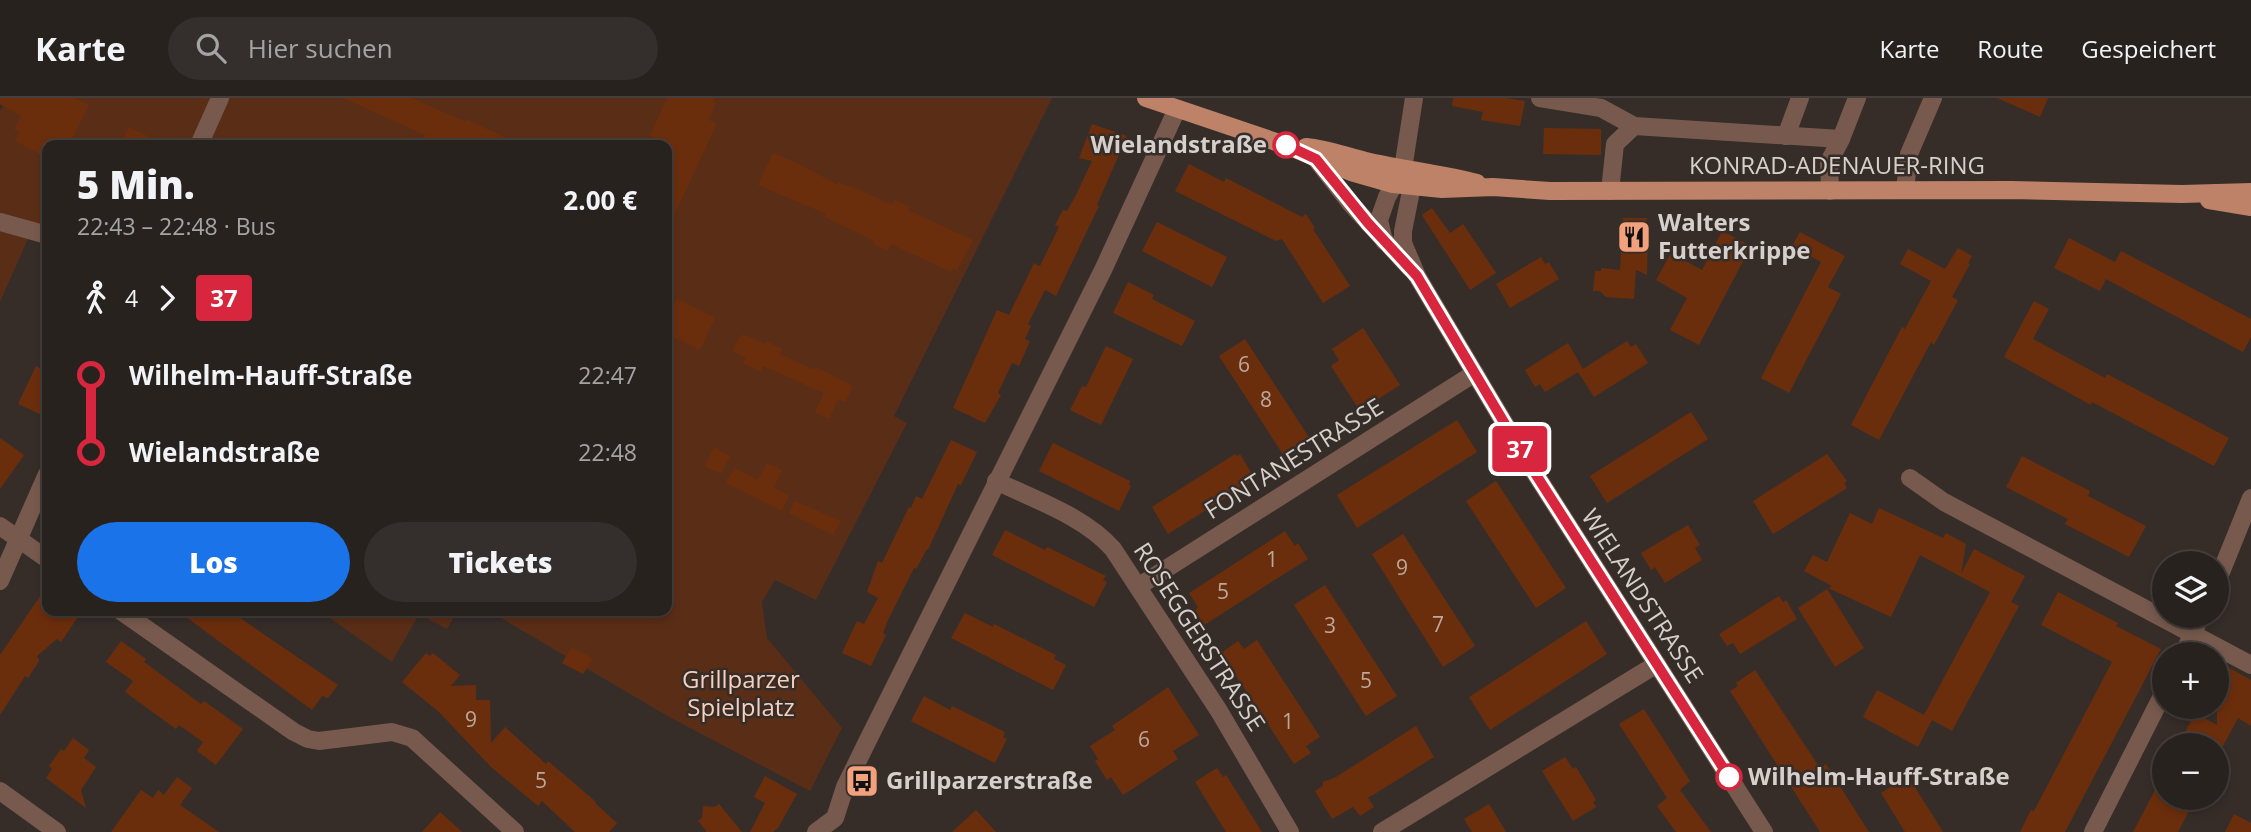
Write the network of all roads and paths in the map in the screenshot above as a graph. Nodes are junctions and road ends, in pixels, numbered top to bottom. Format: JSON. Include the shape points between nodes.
{"nodes":[{"id":1,"x":220,"y":98,"type":"edge"},
{"id":2,"x":1146,"y":98,"type":"edge"},
{"id":3,"x":1414,"y":98,"type":"edge"},
{"id":4,"x":1540,"y":98,"type":"edge"},
{"id":5,"x":1800,"y":98,"type":"edge"},
{"id":6,"x":1857,"y":98,"type":"edge"},
{"id":7,"x":1933,"y":98,"type":"edge"},
{"id":8,"x":1177,"y":109,"type":"junction"},
{"id":9,"x":1634,"y":126,"type":"junction"},
{"id":10,"x":1786,"y":136,"type":"junction"},
{"id":11,"x":1841,"y":139,"type":"junction"},
{"id":12,"x":200,"y":140,"type":"edge"},
{"id":13,"x":1285,"y":145,"type":"junction"},
{"id":14,"x":1316,"y":159,"type":"junction"},
{"id":15,"x":1398,"y":176,"type":"junction"},
{"id":16,"x":1412,"y":186,"type":"junction"},
{"id":17,"x":1493,"y":187,"type":"junction"},
{"id":18,"x":1905,"y":190,"type":"junction"},
{"id":19,"x":1610,"y":191,"type":"junction"},
{"id":20,"x":1830,"y":191,"type":"junction"},
{"id":21,"x":2251,"y":192,"type":"edge"},
{"id":22,"x":2182,"y":194,"type":"junction"},
{"id":23,"x":2251,"y":207,"type":"edge"},
{"id":24,"x":0,"y":222,"type":"edge"},
{"id":25,"x":42,"y":234,"type":"edge"},
{"id":26,"x":1384,"y":241,"type":"junction"},
{"id":27,"x":1417,"y":276,"type":"junction"},
{"id":28,"x":1475,"y":373,"type":"junction"},
{"id":29,"x":1910,"y":478,"type":"dead end"},
{"id":30,"x":996,"y":481,"type":"junction"},
{"id":31,"x":42,"y":485,"type":"edge"},
{"id":32,"x":2251,"y":498,"type":"edge"},
{"id":33,"x":0,"y":526,"type":"edge"},
{"id":34,"x":17,"y":539,"type":"junction"},
{"id":35,"x":2229,"y":552,"type":"edge"},
{"id":36,"x":42,"y":556,"type":"edge"},
{"id":37,"x":0,"y":581,"type":"edge"},
{"id":38,"x":1139,"y":586,"type":"junction"},
{"id":39,"x":128,"y":616,"type":"edge"},
{"id":40,"x":2196,"y":628,"type":"edge"},
{"id":41,"x":2192,"y":635,"type":"junction"},
{"id":42,"x":2189,"y":642,"type":"edge"},
{"id":43,"x":1657,"y":664,"type":"junction"},
{"id":44,"x":2251,"y":665,"type":"edge"},
{"id":45,"x":2152,"y":716,"type":"edge"},
{"id":46,"x":0,"y":791,"type":"edge"},
{"id":47,"x":840,"y":825,"type":"edge"},
{"id":48,"x":57,"y":832,"type":"edge"},
{"id":49,"x":515,"y":832,"type":"edge"},
{"id":50,"x":816,"y":832,"type":"edge"},
{"id":51,"x":1290,"y":832,"type":"edge"},
{"id":52,"x":1382,"y":832,"type":"edge"},
{"id":53,"x":1764,"y":832,"type":"edge"},
{"id":54,"x":2093,"y":832,"type":"edge"}],
"edges":[{"from":1,"to":12,"type":"street"},
{"from":2,"to":8,"type":"main road","name":"KONRAD-ADENAUER-RING"},
{"from":3,"to":15,"type":"street"},
{"from":4,"to":9,"type":"street","via":[[1601,108]]},
{"from":5,"to":10,"type":"street"},
{"from":6,"to":11,"type":"street"},
{"from":7,"to":18,"type":"street","via":[[1909,154]]},
{"from":8,"to":13,"type":"main road","name":"KONRAD-ADENAUER-RING"},
{"from":8,"to":30,"type":"street","via":[[1103,270]]},
{"from":9,"to":10,"type":"street"},
{"from":9,"to":19,"type":"street","via":[[1615,144]]},
{"from":10,"to":11,"type":"street"},
{"from":11,"to":20,"type":"street","via":[[1829,162]]},
{"from":13,"to":14,"type":"main road","name":"KONRAD-ADENAUER-RING"},
{"from":13,"to":15,"type":"main road","name":"KONRAD-ADENAUER-RING","via":[[1320,148]]},
{"from":14,"to":15,"type":"main road","name":"KONRAD-ADENAUER-RING"},
{"from":14,"to":26,"type":"street","name":"WIELANDSTRASSE"},
{"from":15,"to":16,"type":"street"},
{"from":15,"to":17,"type":"main road","name":"KONRAD-ADENAUER-RING","via":[[1451,176]]},
{"from":15,"to":26,"type":"street","via":[[1379,220]]},
{"from":16,"to":17,"type":"main road","name":"KONRAD-ADENAUER-RING"},
{"from":16,"to":27,"type":"street","name":"WIELANDSTRASSE","via":[[1403,231]]},
{"from":17,"to":19,"type":"main road","name":"KONRAD-ADENAUER-RING"},
{"from":18,"to":20,"type":"main road","name":"KONRAD-ADENAUER-RING"},
{"from":18,"to":22,"type":"main road","name":"KONRAD-ADENAUER-RING"},
{"from":19,"to":20,"type":"main road","name":"KONRAD-ADENAUER-RING"},
{"from":21,"to":22,"type":"main road","name":"KONRAD-ADENAUER-RING"},
{"from":22,"to":23,"type":"main road","name":"KONRAD-ADENAUER-RING"},
{"from":24,"to":25,"type":"street"},
{"from":26,"to":27,"type":"street","name":"WIELANDSTRASSE"},
{"from":27,"to":28,"type":"street","name":"WIELANDSTRASSE"},
{"from":28,"to":38,"type":"street","name":"FONTANESTRASSE"},
{"from":28,"to":43,"type":"street","name":"WIELANDSTRASSE"},
{"from":29,"to":41,"type":"street","via":[[1944,502]]},
{"from":30,"to":38,"type":"street","name":"ROSEGGERSTRASSE","via":[[1105,540]]},
{"from":30,"to":47,"type":"street","via":[[845,787]]},
{"from":31,"to":34,"type":"street"},
{"from":32,"to":35,"type":"street"},
{"from":33,"to":34,"type":"street"},
{"from":34,"to":36,"type":"street"},
{"from":34,"to":37,"type":"street"},
{"from":38,"to":51,"type":"street","name":"ROSEGGERSTRASSE"},
{"from":39,"to":49,"type":"street","via":[[308,739],[392,732],[412,738]]},
{"from":40,"to":41,"type":"street"},
{"from":41,"to":42,"type":"street"},
{"from":41,"to":44,"type":"street"},
{"from":43,"to":52,"type":"street"},
{"from":43,"to":53,"type":"street","name":"WIELANDSTRASSE"},
{"from":45,"to":54,"type":"street"},
{"from":46,"to":48,"type":"street"},
{"from":47,"to":50,"type":"street"}]}
